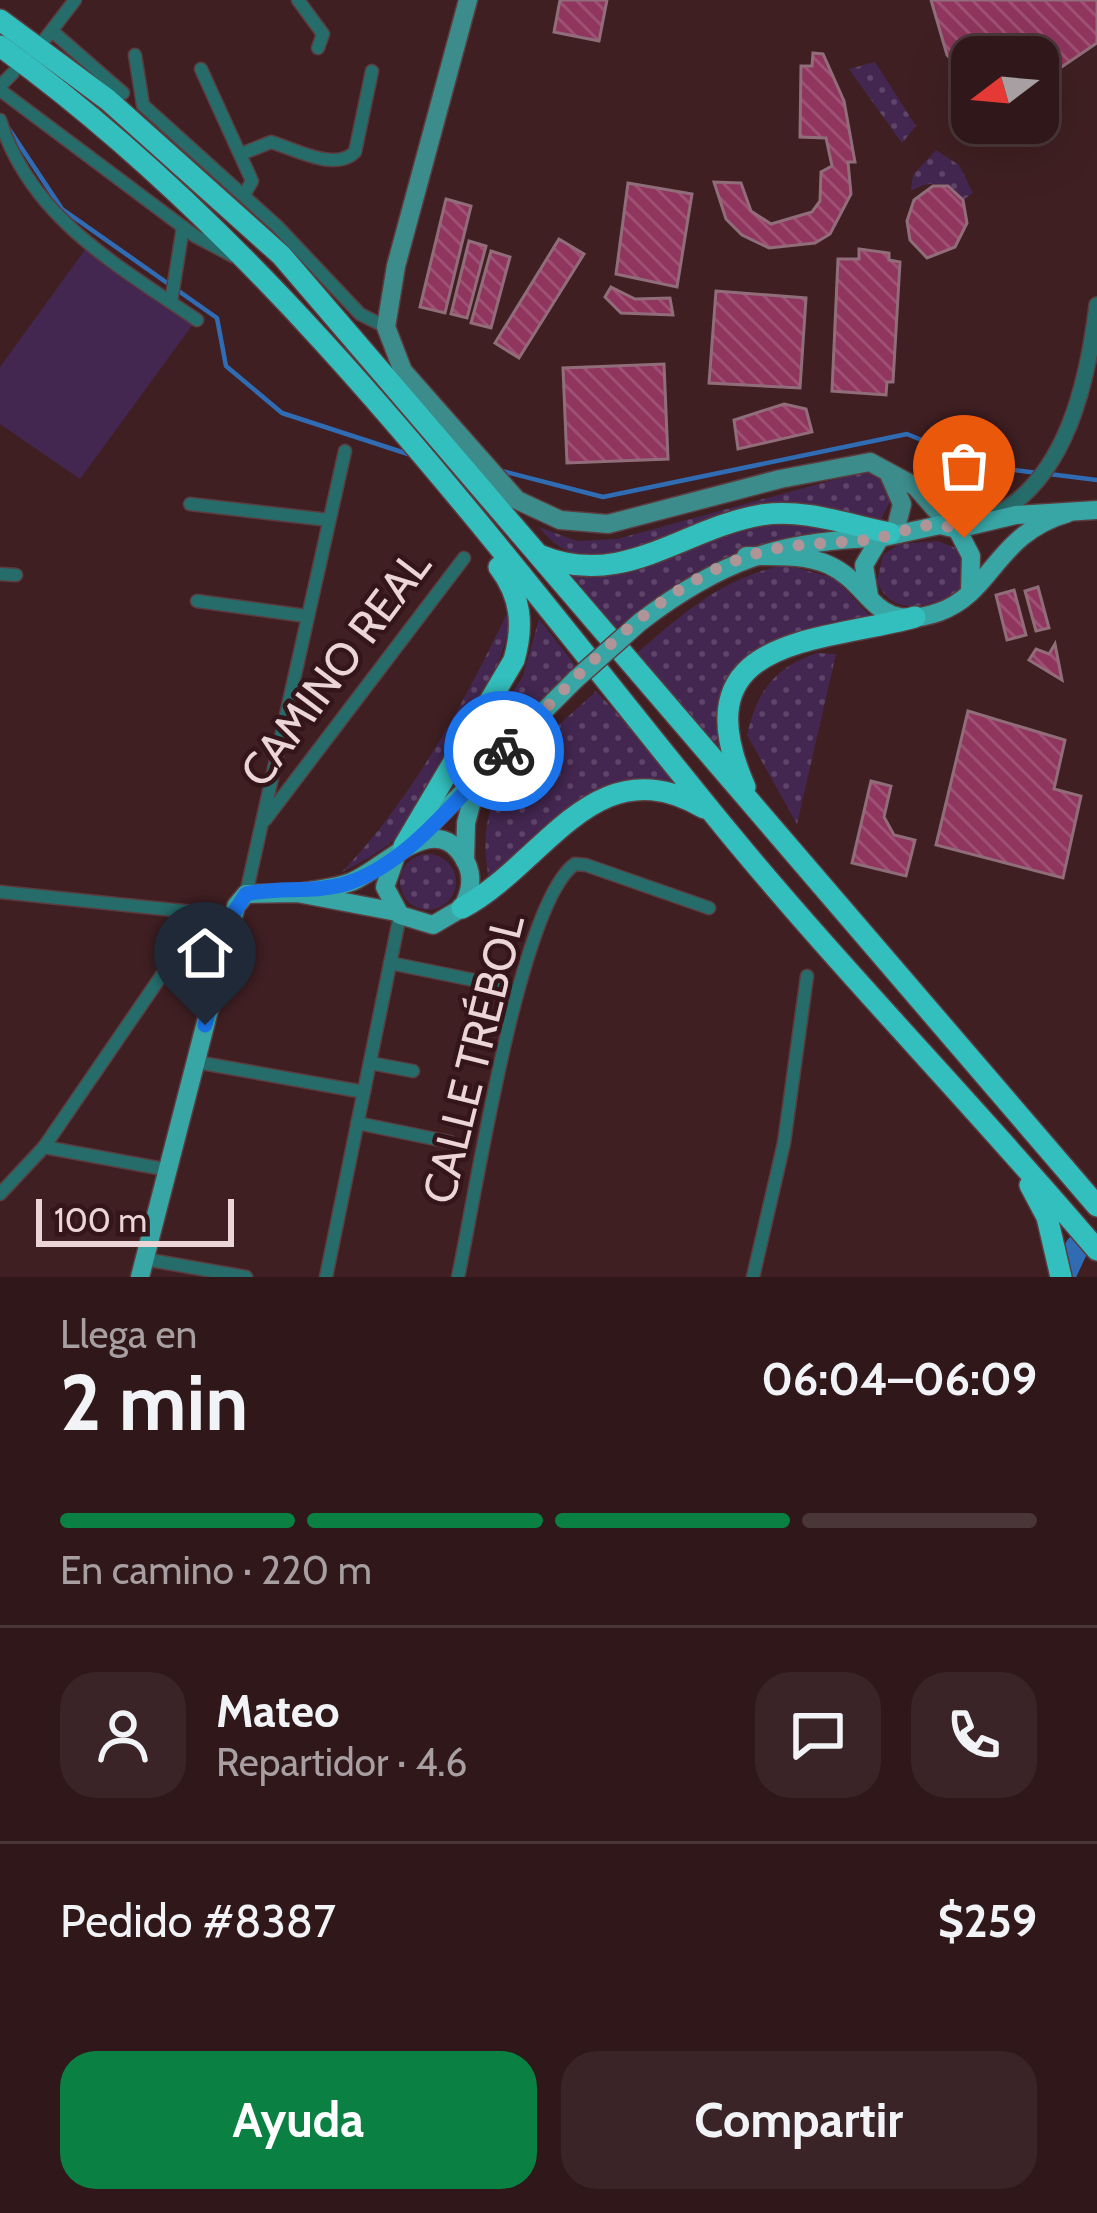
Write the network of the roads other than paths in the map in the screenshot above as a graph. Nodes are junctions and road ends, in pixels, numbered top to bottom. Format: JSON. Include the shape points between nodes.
{"nodes":[{"id":1,"x":75,"y":0,"type":"edge"},
{"id":2,"x":298,"y":0,"type":"edge"},
{"id":3,"x":468,"y":0,"type":"edge"},
{"id":4,"x":0,"y":20,"type":"edge"},
{"id":5,"x":0,"y":46,"type":"edge"},
{"id":6,"x":319,"y":48,"type":"dead end"},
{"id":7,"x":134,"y":56,"type":"dead end"},
{"id":8,"x":201,"y":69,"type":"dead end"},
{"id":9,"x":372,"y":71,"type":"dead end"},
{"id":10,"x":13,"y":73,"type":"dead end"},
{"id":11,"x":0,"y":88,"type":"edge"},
{"id":12,"x":123,"y":93,"type":"dead end"},
{"id":13,"x":0,"y":120,"type":"edge"},
{"id":14,"x":241,"y":154,"type":"junction"},
{"id":15,"x":244,"y":195,"type":"junction"},
{"id":16,"x":183,"y":227,"type":"junction"},
{"id":17,"x":254,"y":267,"type":"junction"},
{"id":18,"x":171,"y":302,"type":"junction"},
{"id":19,"x":1097,"y":305,"type":"edge"},
{"id":20,"x":197,"y":320,"type":"dead end"},
{"id":21,"x":386,"y":327,"type":"junction"},
{"id":22,"x":345,"y":452,"type":"dead end"},
{"id":23,"x":880,"y":465,"type":"junction"},
{"id":24,"x":190,"y":504,"type":"dead end"},
{"id":25,"x":464,"y":511,"type":"junction"},
{"id":26,"x":1081,"y":511,"type":"edge"},
{"id":27,"x":329,"y":520,"type":"junction"},
{"id":28,"x":983,"y":521,"type":"junction"},
{"id":29,"x":953,"y":527,"type":"junction"},
{"id":30,"x":888,"y":534,"type":"junction"},
{"id":31,"x":533,"y":552,"type":"junction"},
{"id":32,"x":746,"y":556,"type":"junction"},
{"id":33,"x":464,"y":558,"type":"dead end"},
{"id":34,"x":0,"y":574,"type":"edge"},
{"id":35,"x":16,"y":575,"type":"dead end"},
{"id":36,"x":970,"y":593,"type":"junction"},
{"id":37,"x":197,"y":601,"type":"dead end"},
{"id":38,"x":885,"y":613,"type":"junction"},
{"id":39,"x":306,"y":616,"type":"junction"},
{"id":40,"x":915,"y":617,"type":"junction"},
{"id":41,"x":480,"y":775,"type":"junction"},
{"id":42,"x":757,"y":808,"type":"junction"},
{"id":43,"x":263,"y":822,"type":"junction"},
{"id":44,"x":725,"y":828,"type":"junction"},
{"id":45,"x":405,"y":847,"type":"junction"},
{"id":46,"x":465,"y":861,"type":"junction"},
{"id":47,"x":0,"y":892,"type":"edge"},
{"id":48,"x":297,"y":893,"type":"junction"},
{"id":49,"x":246,"y":894,"type":"junction"},
{"id":50,"x":462,"y":908,"type":"junction"},
{"id":51,"x":709,"y":908,"type":"dead end"},
{"id":52,"x":398,"y":913,"type":"junction"},
{"id":53,"x":203,"y":915,"type":"junction"},
{"id":54,"x":232,"y":916,"type":"junction"},
{"id":55,"x":390,"y":964,"type":"junction"},
{"id":56,"x":808,"y":976,"type":"dead end"},
{"id":57,"x":508,"y":987,"type":"dead end"},
{"id":58,"x":196,"y":1062,"type":"junction"},
{"id":59,"x":370,"y":1064,"type":"junction"},
{"id":60,"x":413,"y":1071,"type":"dead end"},
{"id":61,"x":364,"y":1092,"type":"junction"},
{"id":62,"x":357,"y":1124,"type":"junction"},
{"id":63,"x":450,"y":1142,"type":"dead end"},
{"id":64,"x":44,"y":1147,"type":"junction"},
{"id":65,"x":1010,"y":1148,"type":"junction"},
{"id":66,"x":169,"y":1170,"type":"junction"},
{"id":67,"x":0,"y":1195,"type":"edge"},
{"id":68,"x":1097,"y":1206,"type":"edge"},
{"id":69,"x":1097,"y":1250,"type":"edge"},
{"id":70,"x":142,"y":1268,"type":"edge"},
{"id":71,"x":246,"y":1277,"type":"edge"},
{"id":72,"x":326,"y":1277,"type":"edge"},
{"id":73,"x":458,"y":1277,"type":"edge"},
{"id":74,"x":753,"y":1277,"type":"edge"},
{"id":75,"x":1061,"y":1277,"type":"edge"}],
"edges":[{"from":1,"to":12,"type":"street","via":[[48,35]]},
{"from":2,"to":6,"type":"street","via":[[323,34]]},
{"from":3,"to":21,"type":"main road"},
{"from":4,"to":31,"type":"highway","via":[[108,100],[281,254]]},
{"from":5,"to":17,"type":"highway","via":[[143,158]]},
{"from":7,"to":15,"type":"street","via":[[142,105]]},
{"from":8,"to":14,"type":"street"},
{"from":9,"to":14,"type":"street","via":[[347,160],[271,142]]},
{"from":10,"to":11,"type":"street"},
{"from":11,"to":16,"type":"street"},
{"from":13,"to":18,"type":"street","via":[[10,153],[58,221]]},
{"from":14,"to":15,"type":"street","via":[[251,181]]},
{"from":15,"to":21,"type":"street","via":[[360,314]]},
{"from":16,"to":17,"type":"street"},
{"from":16,"to":18,"type":"street"},
{"from":17,"to":25,"type":"highway"},
{"from":18,"to":20,"type":"street"},
{"from":19,"to":28,"type":"street","via":[[1079,397],[1048,467],[1025,496]]},
{"from":21,"to":23,"type":"main road","via":[[403,371],[517,500],[560,520],[608,524],[825,469]]},
{"from":22,"to":27,"type":"street"},
{"from":23,"to":29,"type":"main road","via":[[929,498]]},
{"from":23,"to":30,"type":"main road","via":[[900,495]]},
{"from":24,"to":27,"type":"street"},
{"from":25,"to":44,"type":"highway"},
{"from":25,"to":45,"type":"highway","via":[[511,583],[522,634],[505,682],[410,827]]},
{"from":26,"to":28,"type":"main road"},
{"from":26,"to":36,"type":"main road","via":[[1016,538]]},
{"from":27,"to":39,"type":"street"},
{"from":28,"to":29,"type":"main road"},
{"from":29,"to":30,"type":"main road"},
{"from":29,"to":36,"type":"main road","via":[[971,556]]},
{"from":30,"to":31,"type":"highway","via":[[790,513],[744,519],[606,568]]},
{"from":30,"to":32,"type":"main road"},
{"from":30,"to":38,"type":"main road","via":[[867,558],[864,579]]},
{"from":31,"to":42,"type":"highway"},
{"from":32,"to":38,"type":"main road","via":[[822,562]]},
{"from":32,"to":41,"type":"main road","bridge":true,"via":[[686,586],[640,622]]},
{"from":33,"to":43,"type":"street","name":"CAMINO REAL"},
{"from":34,"to":35,"type":"street"},
{"from":36,"to":40,"type":"main road"},
{"from":37,"to":39,"type":"street"},
{"from":38,"to":40,"type":"main road"},
{"from":39,"to":43,"type":"street"},
{"from":40,"to":42,"type":"highway","via":[[806,637],[744,676],[730,709],[730,736]]},
{"from":41,"to":45,"type":"main road"},
{"from":41,"to":46,"type":"main road"},
{"from":42,"to":68,"type":"highway"},
{"from":43,"to":49,"type":"street"},
{"from":44,"to":50,"type":"highway","via":[[701,806],[634,787],[592,801],[491,893]]},
{"from":44,"to":65,"type":"highway"},
{"from":45,"to":46,"type":"main road","via":[[443,842]]},
{"from":45,"to":48,"type":"main road","via":[[352,882]]},
{"from":45,"to":52,"type":"main road","via":[[385,887]]},
{"from":46,"to":50,"type":"main road","via":[[471,885]]},
{"from":47,"to":53,"type":"street"},
{"from":48,"to":49,"type":"main road"},
{"from":48,"to":52,"type":"main road"},
{"from":49,"to":54,"type":"main road"},
{"from":50,"to":52,"type":"main road","via":[[433,925]]},
{"from":51,"to":73,"type":"street","name":"CALLE TRÉBOL","via":[[586,865],[563,872],[530,942]]},
{"from":52,"to":55,"type":"street"},
{"from":53,"to":54,"type":"street"},
{"from":53,"to":64,"type":"street"},
{"from":54,"to":58,"type":"main road"},
{"from":55,"to":57,"type":"street"},
{"from":55,"to":59,"type":"street"},
{"from":56,"to":74,"type":"street","via":[[784,1143]]},
{"from":58,"to":61,"type":"street"},
{"from":58,"to":66,"type":"main road"},
{"from":59,"to":60,"type":"street"},
{"from":59,"to":61,"type":"street"},
{"from":61,"to":62,"type":"street"},
{"from":62,"to":63,"type":"street"},
{"from":62,"to":72,"type":"street"},
{"from":64,"to":66,"type":"street"},
{"from":64,"to":67,"type":"street"},
{"from":65,"to":69,"type":"highway"},
{"from":65,"to":75,"type":"highway","via":[[1052,1236]]},
{"from":66,"to":70,"type":"main road"},
{"from":70,"to":71,"type":"street"}]}
